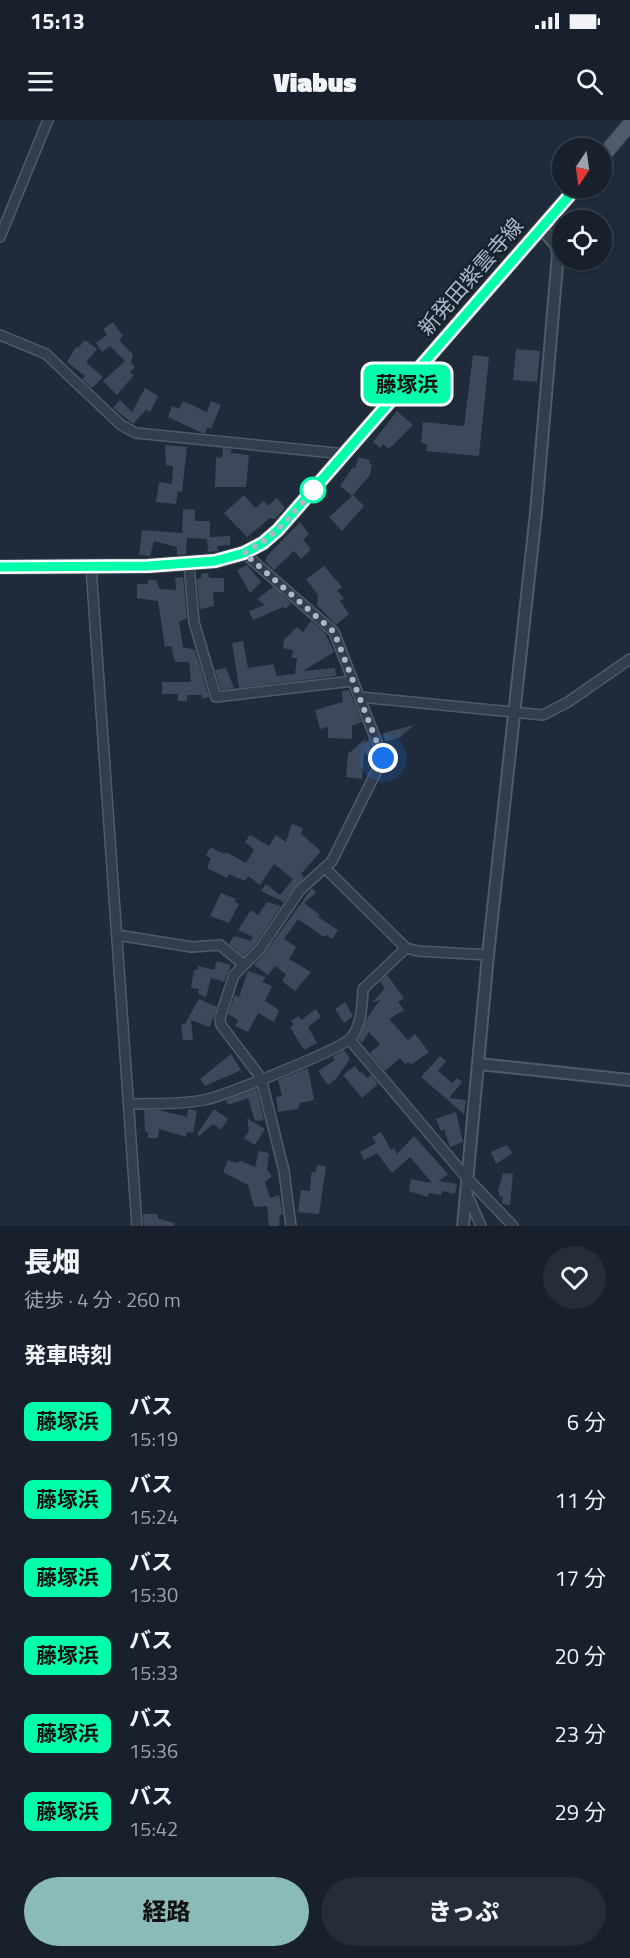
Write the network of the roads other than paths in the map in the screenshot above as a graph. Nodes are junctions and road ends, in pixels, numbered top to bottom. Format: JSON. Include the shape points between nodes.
{"nodes":[{"id":1,"x":48,"y":120,"type":"edge"},
{"id":2,"x":630,"y":124,"type":"edge"},
{"id":3,"x":612,"y":145,"type":"edge"},
{"id":4,"x":567,"y":198,"type":"edge"},
{"id":5,"x":541,"y":228,"type":"junction"},
{"id":6,"x":0,"y":237,"type":"edge"},
{"id":7,"x":0,"y":334,"type":"edge"},
{"id":8,"x":345,"y":454,"type":"junction"},
{"id":9,"x":244,"y":553,"type":"junction"},
{"id":10,"x":189,"y":564,"type":"junction"},
{"id":11,"x":0,"y":567,"type":"edge"},
{"id":12,"x":92,"y":567,"type":"junction"},
{"id":13,"x":630,"y":659,"type":"edge"},
{"id":14,"x":353,"y":681,"type":"junction"},
{"id":15,"x":360,"y":697,"type":"junction"},
{"id":16,"x":513,"y":713,"type":"junction"},
{"id":17,"x":326,"y":868,"type":"junction"},
{"id":18,"x":117,"y":935,"type":"junction"},
{"id":19,"x":406,"y":948,"type":"junction"},
{"id":20,"x":488,"y":955,"type":"junction"},
{"id":21,"x":243,"y":964,"type":"junction"},
{"id":22,"x":350,"y":1040,"type":"junction"},
{"id":23,"x":479,"y":1064,"type":"junction"},
{"id":24,"x":261,"y":1078,"type":"junction"},
{"id":25,"x":630,"y":1080,"type":"edge"},
{"id":26,"x":129,"y":1104,"type":"junction"},
{"id":27,"x":467,"y":1178,"type":"junction"},
{"id":28,"x":466,"y":1192,"type":"junction"},
{"id":29,"x":137,"y":1226,"type":"edge"},
{"id":30,"x":291,"y":1226,"type":"edge"},
{"id":31,"x":463,"y":1226,"type":"edge"},
{"id":32,"x":481,"y":1226,"type":"edge"},
{"id":33,"x":513,"y":1226,"type":"edge"}],
"edges":[{"from":1,"to":6,"type":"street"},
{"from":2,"to":3,"type":"main road"},
{"from":4,"to":5,"type":"main road","name":"新発田紫雲寺線"},
{"from":5,"to":8,"type":"main road","name":"新発田紫雲寺線"},
{"from":5,"to":16,"type":"street","via":[[556,245],[558,254],[536,512]]},
{"from":7,"to":8,"type":"street","via":[[46,354],[121,425],[136,433]]},
{"from":8,"to":9,"type":"main road","name":"新発田紫雲寺線","via":[[278,530]]},
{"from":9,"to":10,"type":"main road","name":"新発田紫雲寺線"},
{"from":9,"to":14,"type":"street","via":[[330,626]]},
{"from":10,"to":12,"type":"main road","name":"新発田紫雲寺線"},
{"from":10,"to":14,"type":"street","via":[[194,622],[216,697]]},
{"from":11,"to":12,"type":"main road","name":"新発田紫雲寺線"},
{"from":12,"to":18,"type":"street"},
{"from":13,"to":16,"type":"street","via":[[543,715]]},
{"from":14,"to":15,"type":"street"},
{"from":15,"to":16,"type":"street"},
{"from":15,"to":17,"type":"street","via":[[383,758]]},
{"from":16,"to":20,"type":"street"},
{"from":17,"to":19,"type":"street"},
{"from":17,"to":21,"type":"street","via":[[300,890],[260,948]]},
{"from":18,"to":21,"type":"street","via":[[192,947],[220,945]]},
{"from":18,"to":26,"type":"street"},
{"from":19,"to":20,"type":"street"},
{"from":19,"to":22,"type":"street","via":[[363,988],[360,1023]]},
{"from":20,"to":23,"type":"street"},
{"from":21,"to":24,"type":"street","via":[[234,975],[221,1025]]},
{"from":22,"to":24,"type":"street","via":[[314,1059]]},
{"from":22,"to":27,"type":"street"},
{"from":23,"to":25,"type":"street"},
{"from":23,"to":27,"type":"street"},
{"from":24,"to":26,"type":"street","via":[[203,1100]]},
{"from":24,"to":30,"type":"street","via":[[284,1171]]},
{"from":26,"to":29,"type":"street"},
{"from":27,"to":28,"type":"street"},
{"from":27,"to":33,"type":"street"},
{"from":28,"to":31,"type":"street"},
{"from":28,"to":32,"type":"street"}]}
